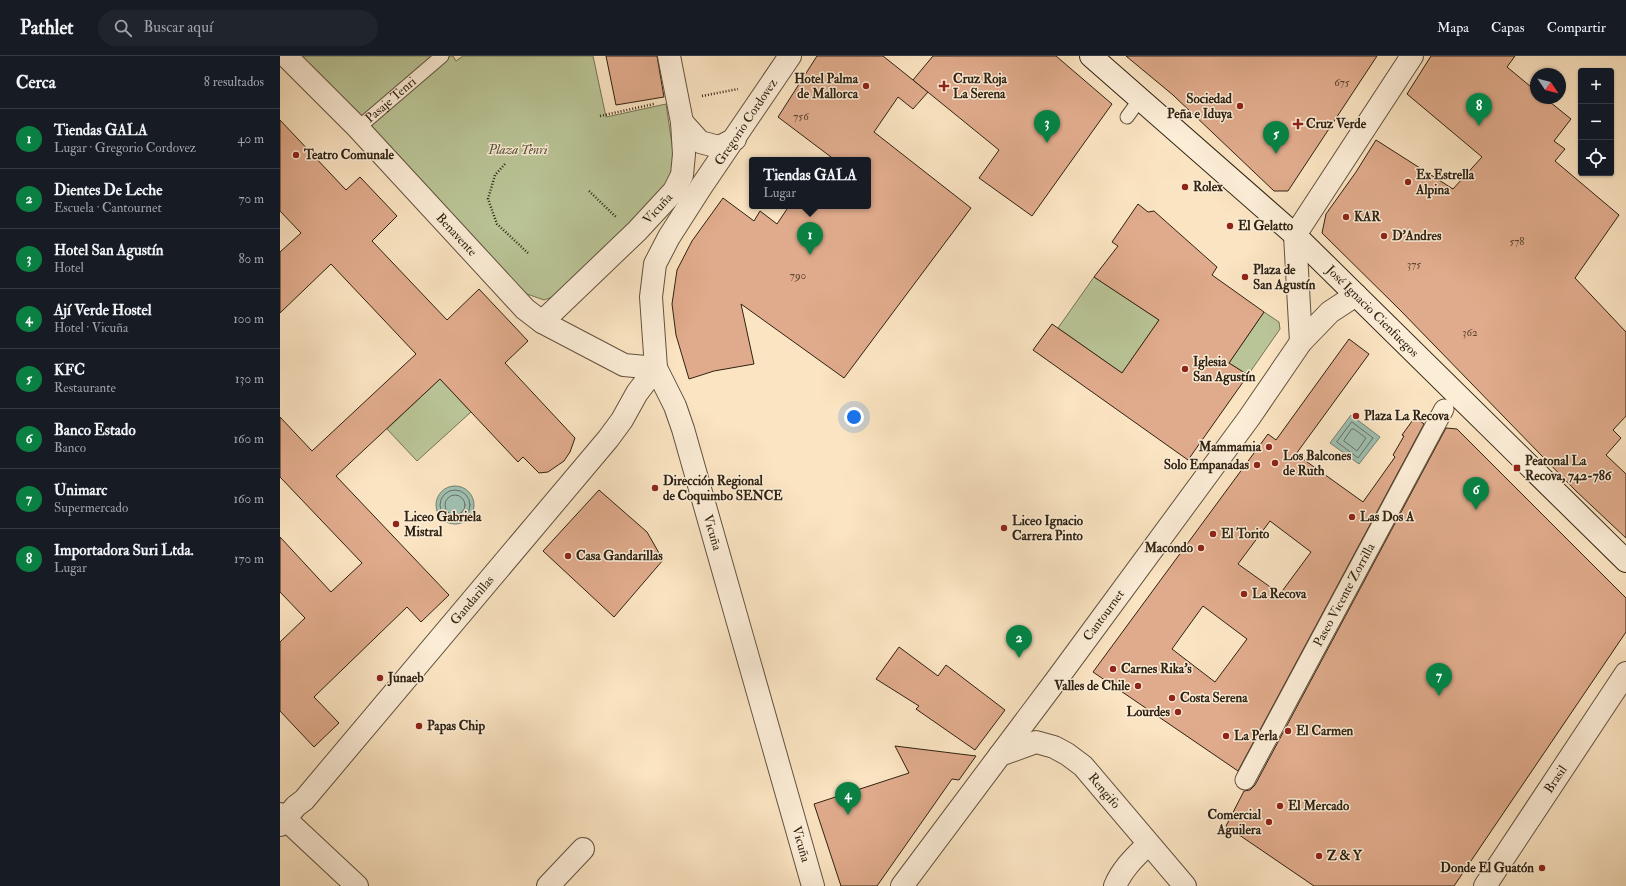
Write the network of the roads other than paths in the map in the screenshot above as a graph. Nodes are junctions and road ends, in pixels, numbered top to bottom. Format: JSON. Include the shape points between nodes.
{"nodes":[{"id":1,"x":286,"y":56,"type":"edge"},
{"id":2,"x":442,"y":56,"type":"edge"},
{"id":3,"x":669,"y":56,"type":"edge"},
{"id":4,"x":790,"y":56,"type":"edge"},
{"id":5,"x":1091,"y":56,"type":"edge"},
{"id":6,"x":1412,"y":56,"type":"edge"},
{"id":7,"x":1140,"y":99,"type":"junction"},
{"id":8,"x":1127,"y":117,"type":"dead end"},
{"id":9,"x":682,"y":122,"type":"junction"},
{"id":10,"x":358,"y":128,"type":"junction"},
{"id":11,"x":735,"y":139,"type":"junction"},
{"id":12,"x":701,"y":187,"type":"joint"},
{"id":13,"x":1295,"y":235,"type":"junction"},
{"id":14,"x":1356,"y":295,"type":"junction"},
{"id":15,"x":542,"y":322,"type":"junction"},
{"id":16,"x":1301,"y":342,"type":"junction"},
{"id":17,"x":656,"y":368,"type":"junction"},
{"id":18,"x":1444,"y":409,"type":"dead end"},
{"id":19,"x":1626,"y":561,"type":"edge"},
{"id":20,"x":1626,"y":673,"type":"edge"},
{"id":21,"x":1000,"y":755,"type":"junction"},
{"id":22,"x":1245,"y":780,"type":"dead end"},
{"id":23,"x":282,"y":820,"type":"edge"},
{"id":24,"x":1148,"y":844,"type":"junction"},
{"id":25,"x":583,"y":849,"type":"dead end"},
{"id":26,"x":357,"y":886,"type":"edge"},
{"id":27,"x":548,"y":886,"type":"edge"},
{"id":28,"x":813,"y":886,"type":"edge"},
{"id":29,"x":902,"y":886,"type":"edge"},
{"id":30,"x":1115,"y":886,"type":"edge"},
{"id":31,"x":1185,"y":886,"type":"edge"},
{"id":32,"x":1485,"y":886,"type":"edge"}],
"edges":[{"from":1,"to":10,"type":"street","name":"Benavente"},
{"from":2,"to":10,"type":"lane","name":"Pasaje Tenri"},
{"from":3,"to":9,"type":"street","name":"Vicuña"},
{"from":4,"to":11,"type":"street","name":"Gregorio Cordovez"},
{"from":5,"to":7,"type":"street","name":"José Ignacio Cienfuegos"},
{"from":6,"to":13,"type":"street"},
{"from":7,"to":8,"type":"lane"},
{"from":7,"to":13,"type":"street","name":"José Ignacio Cienfuegos"},
{"from":9,"to":11,"type":"street","via":[[700,142],[719,147]]},
{"from":9,"to":15,"type":"street","name":"Vicuña","via":[[682,175],[674,191],[637,231]]},
{"from":10,"to":15,"type":"street","name":"Benavente","via":[[504,288]]},
{"from":11,"to":12,"type":"street","name":"Gregorio Cordovez"},
{"from":12,"to":17,"type":"street","name":"Vicuña","via":[[655,264],[651,297]]},
{"from":13,"to":14,"type":"street","name":"José Ignacio Cienfuegos"},
{"from":13,"to":16,"type":"street"},
{"from":14,"to":16,"type":"street","name":"Cantournet","via":[[1330,312]]},
{"from":14,"to":19,"type":"street","name":"José Ignacio Cienfuegos"},
{"from":15,"to":17,"type":"street","name":"Benavente","via":[[624,364]]},
{"from":16,"to":21,"type":"street","name":"Cantournet","via":[[1245,424]]},
{"from":17,"to":23,"type":"street","name":"Gandarillas","via":[[608,439],[309,794]]},
{"from":17,"to":28,"type":"street","name":"Vicuña","via":[[683,429]]},
{"from":18,"to":22,"type":"street","name":"Paseo Vicente Zorrilla"},
{"from":20,"to":32,"type":"street","name":"Brasil"},
{"from":21,"to":24,"type":"street","name":"Rengifo","via":[[1036,742],[1067,754],[1083,766]]},
{"from":21,"to":29,"type":"street","name":"Cantournet"},
{"from":23,"to":26,"type":"street"},
{"from":24,"to":30,"type":"street","via":[[1131,861]]},
{"from":24,"to":31,"type":"street","name":"Rengifo"},
{"from":25,"to":27,"type":"street"}]}
